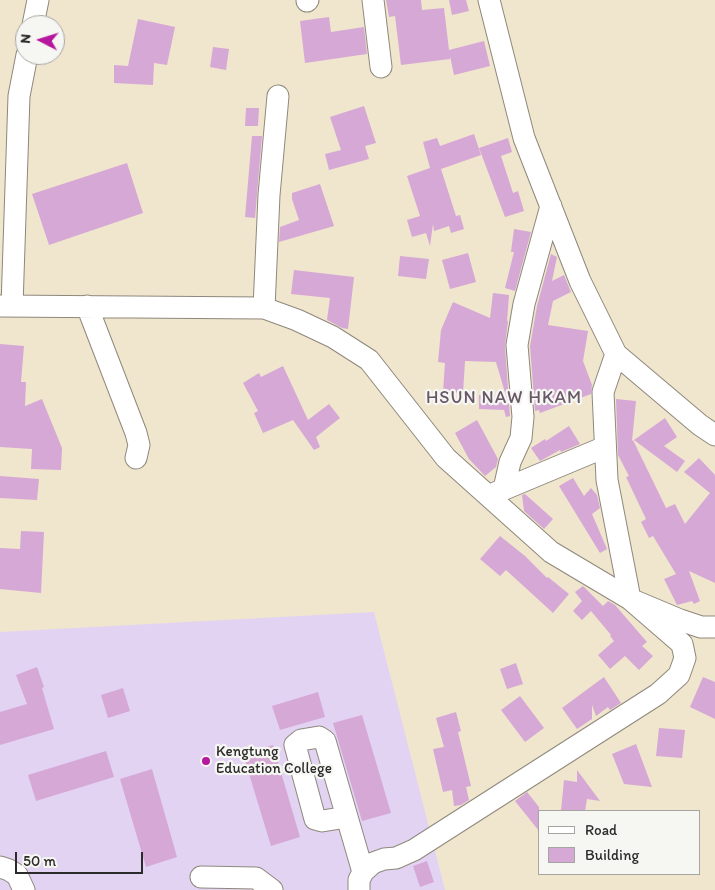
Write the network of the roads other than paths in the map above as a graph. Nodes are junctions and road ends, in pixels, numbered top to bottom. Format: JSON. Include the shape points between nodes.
{"nodes":[{"id":1,"x":38,"y":0,"type":"edge"},
{"id":2,"x":373,"y":0,"type":"edge"},
{"id":3,"x":489,"y":0,"type":"edge"},
{"id":4,"x":35,"y":15,"type":"edge"},
{"id":5,"x":25,"y":65,"type":"edge"},
{"id":6,"x":381,"y":67,"type":"dead end"},
{"id":7,"x":278,"y":96,"type":"dead end"},
{"id":8,"x":550,"y":206,"type":"junction"},
{"id":9,"x":6,"y":306,"type":"edge"},
{"id":10,"x":87,"y":306,"type":"junction"},
{"id":11,"x":264,"y":308,"type":"junction"},
{"id":12,"x":616,"y":354,"type":"junction"},
{"id":13,"x":715,"y":435,"type":"edge"},
{"id":14,"x":605,"y":447,"type":"junction"},
{"id":15,"x":136,"y":458,"type":"dead end"},
{"id":16,"x":496,"y":492,"type":"junction"},
{"id":17,"x":630,"y":599,"type":"junction"},
{"id":18,"x":715,"y":627,"type":"edge"},
{"id":19,"x":347,"y":817,"type":"dead end"},
{"id":20,"x":0,"y":867,"type":"edge"},
{"id":21,"x":201,"y":877,"type":"dead end"},
{"id":22,"x":361,"y":881,"type":"edge"},
{"id":23,"x":24,"y":890,"type":"edge"},
{"id":24,"x":272,"y":890,"type":"edge"}],
"edges":[{"from":1,"to":4,"type":"street"},
{"from":2,"to":6,"type":"street"},
{"from":3,"to":8,"type":"street","via":[[524,138]]},
{"from":5,"to":9,"type":"street","via":[[20,96]]},
{"from":7,"to":11,"type":"street"},
{"from":8,"to":12,"type":"street","via":[[580,281]]},
{"from":8,"to":16,"type":"street","via":[[524,304],[517,345],[523,417],[521,438]]},
{"from":9,"to":10,"type":"street"},
{"from":10,"to":11,"type":"street"},
{"from":10,"to":15,"type":"street","via":[[136,433],[139,445]]},
{"from":11,"to":16,"type":"street","via":[[333,337],[369,360],[446,458]]},
{"from":12,"to":13,"type":"street"},
{"from":12,"to":14,"type":"street","via":[[603,392]]},
{"from":14,"to":16,"type":"street"},
{"from":14,"to":17,"type":"street","via":[[606,480]]},
{"from":16,"to":17,"type":"street","via":[[550,552]]},
{"from":17,"to":18,"type":"street","via":[[702,627]]},
{"from":17,"to":22,"type":"street","via":[[682,644],[685,658],[679,676],[658,694],[414,850],[373,863]]},
{"from":19,"to":22,"type":"street"},
{"from":20,"to":23,"type":"street","via":[[17,875]]},
{"from":21,"to":24,"type":"street","via":[[256,878]]}]}
